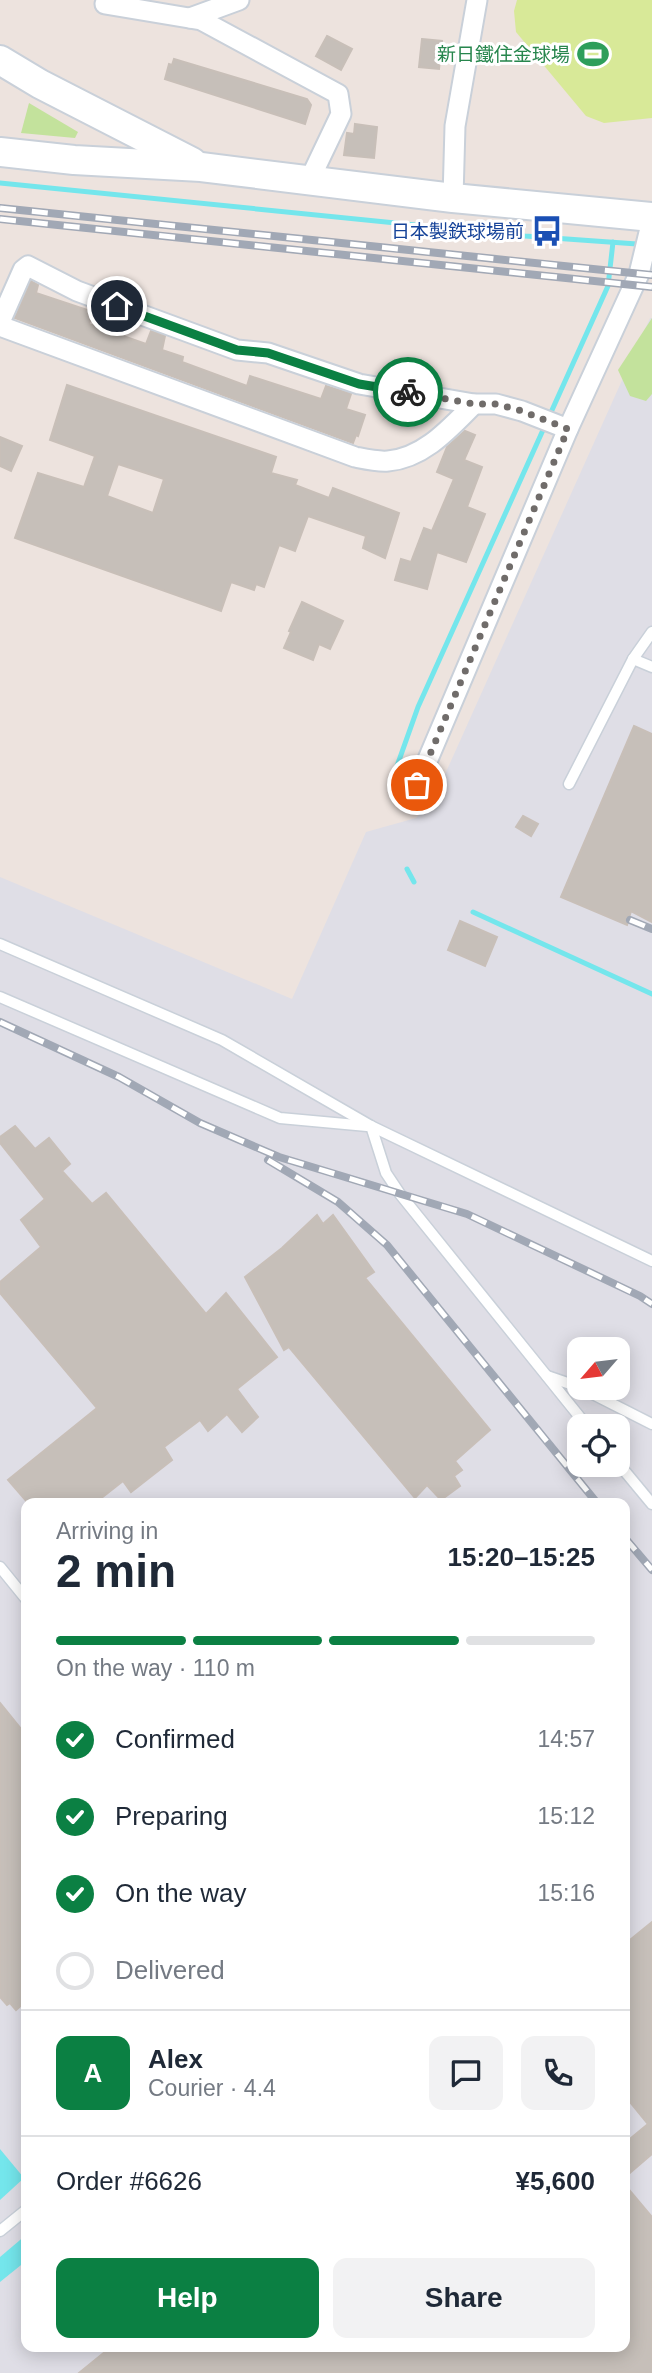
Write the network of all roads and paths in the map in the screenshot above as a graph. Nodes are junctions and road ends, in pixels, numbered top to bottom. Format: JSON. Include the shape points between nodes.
{"nodes":[{"id":1,"x":239,"y":0,"type":"edge"},
{"id":2,"x":477,"y":0,"type":"edge"},
{"id":3,"x":105,"y":4,"type":"dead end"},
{"id":4,"x":190,"y":18,"type":"junction"},
{"id":5,"x":0,"y":60,"type":"edge"},
{"id":6,"x":0,"y":152,"type":"edge"},
{"id":7,"x":201,"y":167,"type":"junction"},
{"id":8,"x":309,"y":181,"type":"junction"},
{"id":9,"x":453,"y":198,"type":"junction"},
{"id":10,"x":652,"y":219,"type":"edge"},
{"id":11,"x":0,"y":324,"type":"edge"},
{"id":12,"x":474,"y":404,"type":"junction"},
{"id":13,"x":554,"y":424,"type":"junction"},
{"id":14,"x":652,"y":632,"type":"edge"},
{"id":15,"x":633,"y":659,"type":"junction"},
{"id":16,"x":652,"y":667,"type":"edge"},
{"id":17,"x":569,"y":784,"type":"dead end"},
{"id":18,"x":417,"y":785,"type":"dead end"},
{"id":19,"x":0,"y":944,"type":"edge"},
{"id":20,"x":0,"y":997,"type":"edge"},
{"id":21,"x":371,"y":1126,"type":"junction"},
{"id":22,"x":652,"y":1261,"type":"edge"},
{"id":23,"x":547,"y":1376,"type":"junction"},
{"id":24,"x":567,"y":1383,"type":"edge"},
{"id":25,"x":605,"y":1400,"type":"edge"},
{"id":26,"x":577,"y":1414,"type":"edge"},
{"id":27,"x":652,"y":1424,"type":"edge"},
{"id":28,"x":630,"y":1477,"type":"edge"},
{"id":29,"x":652,"y":1504,"type":"edge"},
{"id":30,"x":0,"y":1567,"type":"edge"},
{"id":31,"x":21,"y":1593,"type":"edge"},
{"id":32,"x":21,"y":2214,"type":"edge"},
{"id":33,"x":0,"y":2231,"type":"edge"}],
"edges":[{"from":1,"to":4,"type":"street"},
{"from":2,"to":9,"type":"street","via":[[455,126]]},
{"from":3,"to":4,"type":"street"},
{"from":4,"to":8,"type":"street","via":[[338,94],[341,114]]},
{"from":5,"to":7,"type":"street"},
{"from":6,"to":7,"type":"street"},
{"from":7,"to":8,"type":"street"},
{"from":8,"to":9,"type":"street"},
{"from":9,"to":10,"type":"street"},
{"from":10,"to":13,"type":"street","via":[[639,274]]},
{"from":11,"to":12,"type":"street","via":[[355,457],[387,461],[407,457],[429,445]]},
{"from":11,"to":12,"type":"street","via":[[28,267],[77,291],[237,350],[268,353],[359,384]]},
{"from":12,"to":13,"type":"street","via":[[496,404]]},
{"from":13,"to":18,"type":"street"},
{"from":14,"to":15,"type":"lane"},
{"from":15,"to":16,"type":"lane"},
{"from":15,"to":17,"type":"lane"},
{"from":19,"to":21,"type":"lane","via":[[222,1040]]},
{"from":20,"to":21,"type":"lane","via":[[280,1118]]},
{"from":21,"to":22,"type":"lane"},
{"from":21,"to":23,"type":"lane","via":[[386,1173],[400,1194]]},
{"from":23,"to":24,"type":"lane"},
{"from":23,"to":26,"type":"lane"},
{"from":25,"to":27,"type":"lane"},
{"from":28,"to":29,"type":"lane"},
{"from":30,"to":31,"type":"lane"},
{"from":32,"to":33,"type":"lane"}]}
